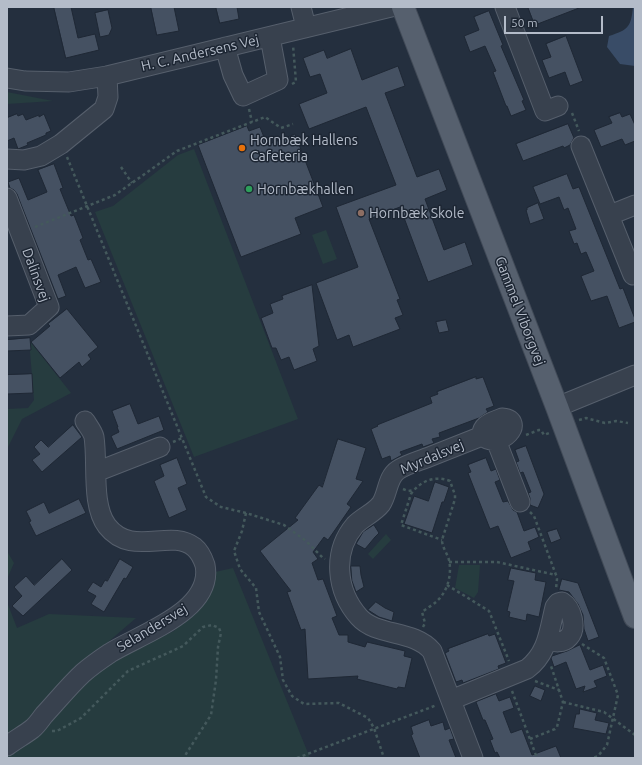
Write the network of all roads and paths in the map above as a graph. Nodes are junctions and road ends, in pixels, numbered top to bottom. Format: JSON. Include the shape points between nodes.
{"nodes":[{"id":1,"x":301,"y":7,"type":"edge"},
{"id":2,"x":391,"y":7,"type":"edge"},
{"id":3,"x":403,"y":7,"type":"edge"},
{"id":4,"x":505,"y":7,"type":"edge"},
{"id":5,"x":306,"y":27,"type":"junction"},
{"id":6,"x":270,"y":37,"type":"junction"},
{"id":7,"x":225,"y":47,"type":"junction"},
{"id":8,"x":107,"y":76,"type":"junction"},
{"id":9,"x":7,"y":78,"type":"edge"},
{"id":10,"x":558,"y":106,"type":"joint"},
{"id":11,"x":293,"y":124,"type":"dead end"},
{"id":12,"x":61,"y":144,"type":"junction"},
{"id":13,"x":581,"y":146,"type":"joint"},
{"id":14,"x":7,"y":159,"type":"edge"},
{"id":15,"x":121,"y":167,"type":"dead end"},
{"id":16,"x":132,"y":183,"type":"junction"},
{"id":17,"x":7,"y":198,"type":"edge"},
{"id":18,"x":635,"y":205,"type":"edge"},
{"id":19,"x":87,"y":206,"type":"junction"},
{"id":20,"x":610,"y":215,"type":"junction"},
{"id":21,"x":20,"y":233,"type":"junction"},
{"id":22,"x":633,"y":274,"type":"dead end"},
{"id":23,"x":7,"y":326,"type":"edge"},
{"id":24,"x":635,"y":374,"type":"edge"},
{"id":25,"x":561,"y":417,"type":"junction"},
{"id":26,"x":85,"y":422,"type":"dead end"},
{"id":27,"x":628,"y":423,"type":"dead end"},
{"id":28,"x":525,"y":436,"type":"dead end"},
{"id":29,"x":160,"y":446,"type":"dead end"},
{"id":30,"x":96,"y":472,"type":"junction"},
{"id":31,"x":520,"y":502,"type":"joint"},
{"id":32,"x":246,"y":513,"type":"junction"},
{"id":33,"x":442,"y":540,"type":"junction"},
{"id":34,"x":340,"y":562,"type":"junction"},
{"id":35,"x":449,"y":562,"type":"junction"},
{"id":36,"x":556,"y":575,"type":"junction"},
{"id":37,"x":447,"y":585,"type":"junction"},
{"id":38,"x":558,"y":603,"type":"junction"},
{"id":39,"x":635,"y":617,"type":"edge"},
{"id":40,"x":570,"y":636,"type":"junction"},
{"id":41,"x":416,"y":639,"type":"junction"},
{"id":42,"x":545,"y":647,"type":"junction"},
{"id":43,"x":516,"y":674,"type":"junction"},
{"id":44,"x":559,"y":690,"type":"junction"},
{"id":45,"x":451,"y":700,"type":"junction"},
{"id":46,"x":563,"y":702,"type":"junction"},
{"id":47,"x":613,"y":718,"type":"junction"},
{"id":48,"x":33,"y":728,"type":"junction"},
{"id":49,"x":374,"y":728,"type":"junction"},
{"id":50,"x":635,"y":735,"type":"edge"},
{"id":51,"x":530,"y":739,"type":"junction"},
{"id":52,"x":7,"y":746,"type":"edge"},
{"id":53,"x":598,"y":757,"type":"edge"},
{"id":54,"x":185,"y":758,"type":"edge"},
{"id":55,"x":297,"y":758,"type":"edge"},
{"id":56,"x":384,"y":758,"type":"edge"},
{"id":57,"x":473,"y":758,"type":"edge"},
{"id":58,"x":537,"y":758,"type":"edge"},
{"id":59,"x":593,"y":758,"type":"edge"}],
"edges":[{"from":1,"to":5,"type":"street"},
{"from":2,"to":5,"type":"street","name":"H. C. Andersens Vej"},
{"from":3,"to":25,"type":"main road","name":"Gammel Viborgvej"},
{"from":4,"to":10,"type":"street","via":[[545,111]]},
{"from":5,"to":6,"type":"street","name":"H. C. Andersens Vej"},
{"from":6,"to":7,"type":"street","name":"H. C. Andersens Vej"},
{"from":6,"to":7,"type":"street","via":[[278,80],[243,96],[233,75]]},
{"from":7,"to":8,"type":"street","name":"H. C. Andersens Vej"},
{"from":8,"to":9,"type":"street","name":"H. C. Andersens Vej","via":[[69,82]]},
{"from":8,"to":12,"type":"street","via":[[108,97],[104,109]]},
{"from":10,"to":13,"type":"path","via":[[568,102],[585,144]]},
{"from":11,"to":16,"type":"path","via":[[281,128],[265,117],[177,151]]},
{"from":12,"to":14,"type":"street","via":[[41,156],[24,160]]},
{"from":12,"to":19,"type":"path"},
{"from":13,"to":20,"type":"street"},
{"from":15,"to":16,"type":"path"},
{"from":16,"to":19,"type":"path","via":[[115,195]]},
{"from":17,"to":21,"type":"street","name":"Dalinsvej"},
{"from":18,"to":20,"type":"street"},
{"from":19,"to":21,"type":"path"},
{"from":19,"to":32,"type":"path","via":[[206,497],[221,507]]},
{"from":20,"to":22,"type":"street"},
{"from":21,"to":23,"type":"street","name":"Dalinsvej","via":[[49,307],[29,325]]},
{"from":24,"to":25,"type":"street"},
{"from":25,"to":27,"type":"path","via":[[584,418],[605,424],[616,421]]},
{"from":25,"to":28,"type":"path","via":[[545,434],[539,430]]},
{"from":25,"to":39,"type":"main road","name":"Gammel Viborgvej"},
{"from":26,"to":30,"type":"street","name":"Selandersvej","via":[[94,436]]},
{"from":29,"to":30,"type":"street"},
{"from":30,"to":48,"type":"street","name":"Selandersvej","via":[[98,508],[113,532],[122,538],[140,542],[169,540],[195,547],[204,562],[206,578],[203,589],[188,607],[177,616],[110,653],[83,673]]},
{"from":31,"to":34,"type":"street","name":"Myrdalsvej","via":[[489,438],[398,470],[381,504],[354,526],[343,548]]},
{"from":31,"to":36,"type":"path","via":[[523,508],[534,516]]},
{"from":32,"to":34,"type":"path","via":[[284,525],[323,558]]},
{"from":32,"to":49,"type":"path","via":[[234,551],[240,569],[256,588],[259,612],[280,657],[283,680],[292,696],[304,704],[339,703],[368,718]]},
{"from":33,"to":33,"type":"path","via":[[401,525],[414,490],[422,483],[438,478],[450,481],[455,497]]},
{"from":33,"to":35,"type":"path"},
{"from":34,"to":41,"type":"street","name":"Myrdalsvej","via":[[339,572],[344,595],[358,616],[371,625]]},
{"from":35,"to":36,"type":"path","via":[[497,562]]},
{"from":35,"to":37,"type":"path","via":[[450,574]]},
{"from":36,"to":38,"type":"path"},
{"from":37,"to":41,"type":"path","via":[[439,599],[422,612],[425,623]]},
{"from":37,"to":43,"type":"path","via":[[489,611]]},
{"from":38,"to":40,"type":"street","via":[[567,605],[570,613],[573,623]]},
{"from":38,"to":42,"type":"street","via":[[554,607]]},
{"from":40,"to":42,"type":"street"},
{"from":40,"to":47,"type":"path","via":[[604,658],[618,695]]},
{"from":41,"to":45,"type":"street","name":"Myrdalsvej","via":[[432,651]]},
{"from":42,"to":43,"type":"street","via":[[537,660]]},
{"from":42,"to":44,"type":"path"},
{"from":43,"to":44,"type":"path"},
{"from":43,"to":45,"type":"street"},
{"from":43,"to":51,"type":"path"},
{"from":44,"to":46,"type":"path"},
{"from":45,"to":49,"type":"path"},
{"from":45,"to":57,"type":"street","name":"Myrdalsvej"},
{"from":46,"to":47,"type":"path","via":[[602,711]]},
{"from":46,"to":51,"type":"path","via":[[556,728]]},
{"from":47,"to":50,"type":"path"},
{"from":47,"to":53,"type":"path","via":[[607,745]]},
{"from":48,"to":52,"type":"street","name":"Selandersvej"},
{"from":48,"to":54,"type":"path","via":[[57,731],[81,718],[128,671],[183,646],[203,627],[212,625],[219,628],[221,633],[211,715]]},
{"from":49,"to":55,"type":"path"},
{"from":49,"to":56,"type":"path"},
{"from":51,"to":58,"type":"path"},
{"from":53,"to":59,"type":"path"}]}
